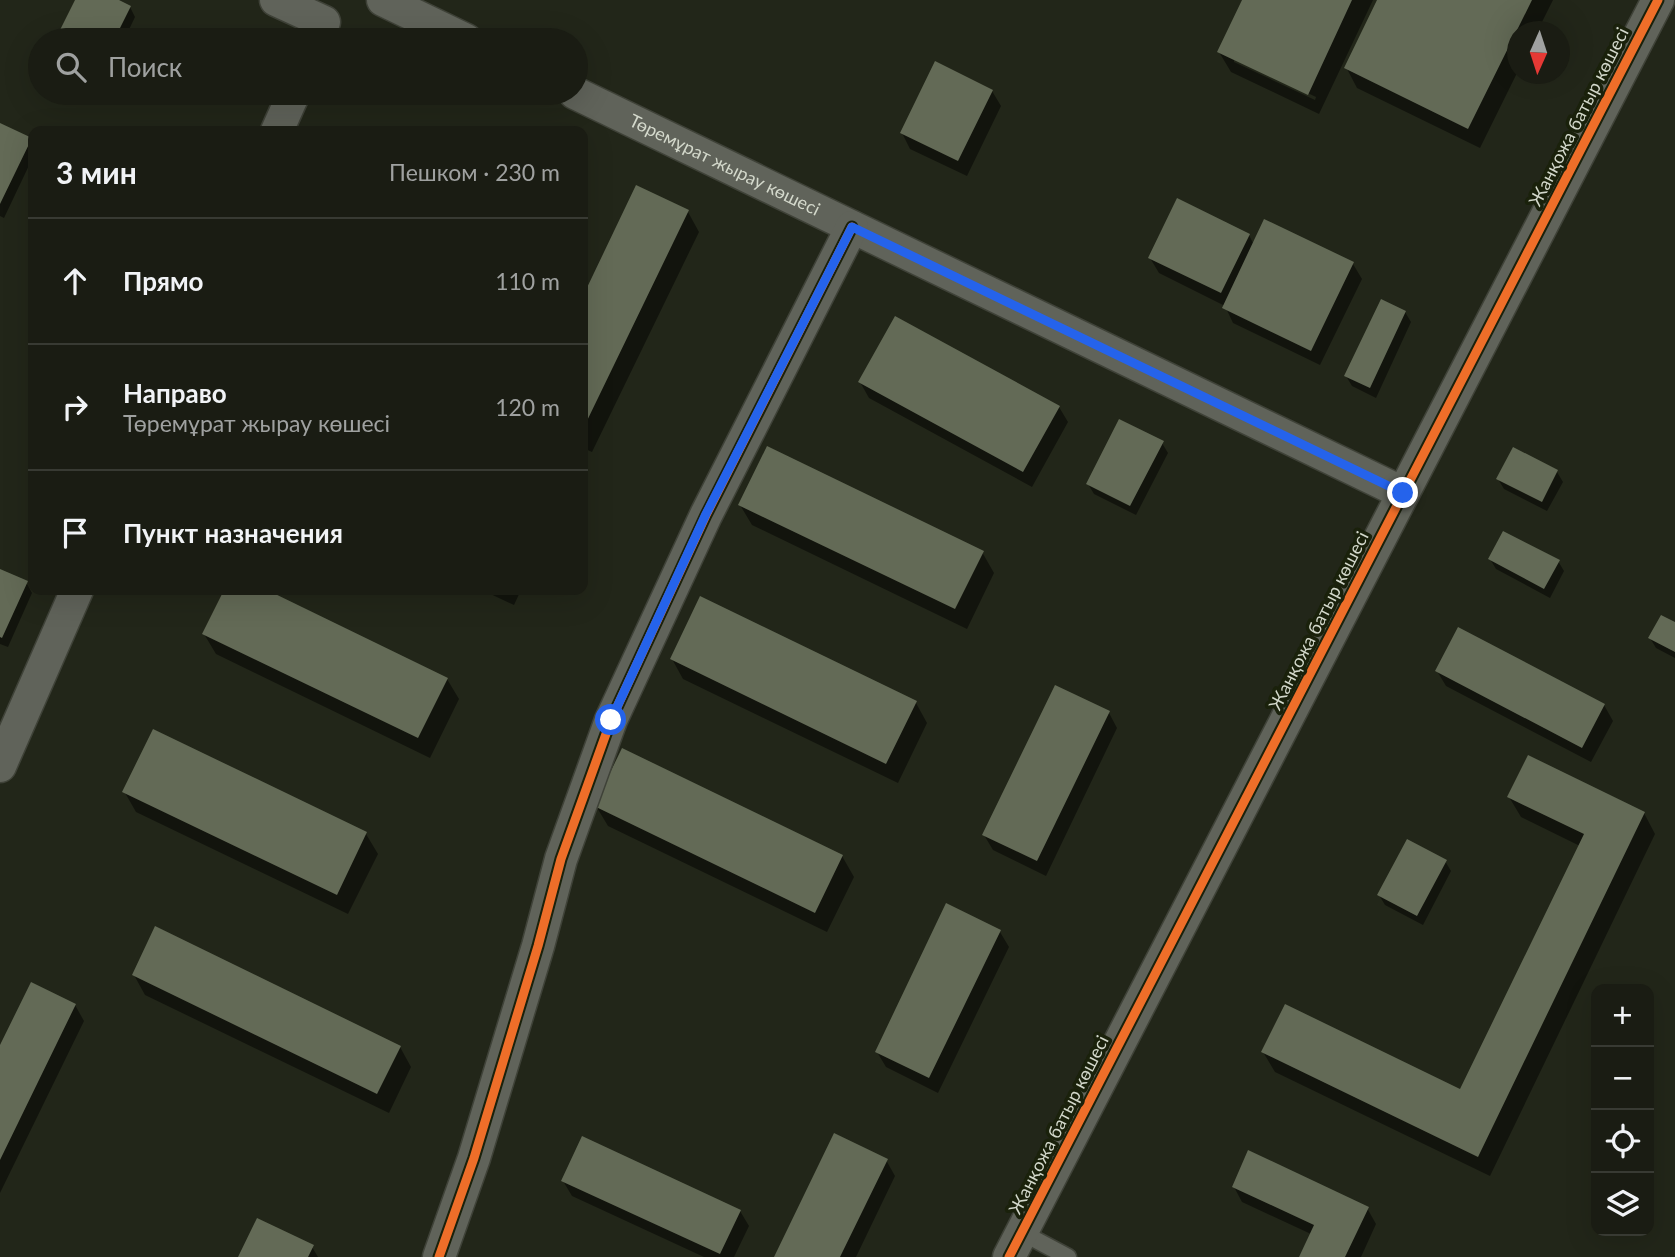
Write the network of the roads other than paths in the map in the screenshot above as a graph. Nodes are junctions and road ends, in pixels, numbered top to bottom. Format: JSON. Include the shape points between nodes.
{"nodes":[{"id":1,"x":276,"y":0,"type":"edge"},
{"id":2,"x":383,"y":0,"type":"edge"},
{"id":3,"x":1658,"y":0,"type":"edge"},
{"id":4,"x":326,"y":21,"type":"edge"},
{"id":5,"x":442,"y":28,"type":"edge"},
{"id":6,"x":588,"y":99,"type":"edge"},
{"id":7,"x":289,"y":105,"type":"edge"},
{"id":8,"x":279,"y":126,"type":"edge"},
{"id":9,"x":852,"y":227,"type":"junction"},
{"id":10,"x":1403,"y":493,"type":"junction"},
{"id":11,"x":75,"y":595,"type":"edge"},
{"id":12,"x":0,"y":766,"type":"edge"},
{"id":13,"x":1015,"y":1245,"type":"edge"},
{"id":14,"x":439,"y":1257,"type":"edge"},
{"id":15,"x":1068,"y":1257,"type":"edge"}],
"edges":[{"from":1,"to":4,"type":"street"},
{"from":2,"to":5,"type":"street"},
{"from":3,"to":10,"type":"street","name":"Жанқожа батыр көшесі"},
{"from":6,"to":9,"type":"street","name":"Төремұрат жырау көшесі"},
{"from":7,"to":8,"type":"street"},
{"from":9,"to":10,"type":"street","name":"Төремұрат жырау көшесі"},
{"from":9,"to":14,"type":"street","via":[[706,514],[611,720],[561,859],[474,1158]]},
{"from":10,"to":13,"type":"street","name":"Жанқожа батыр көшесі"},
{"from":11,"to":12,"type":"street"},
{"from":13,"to":15,"type":"lane"}]}
